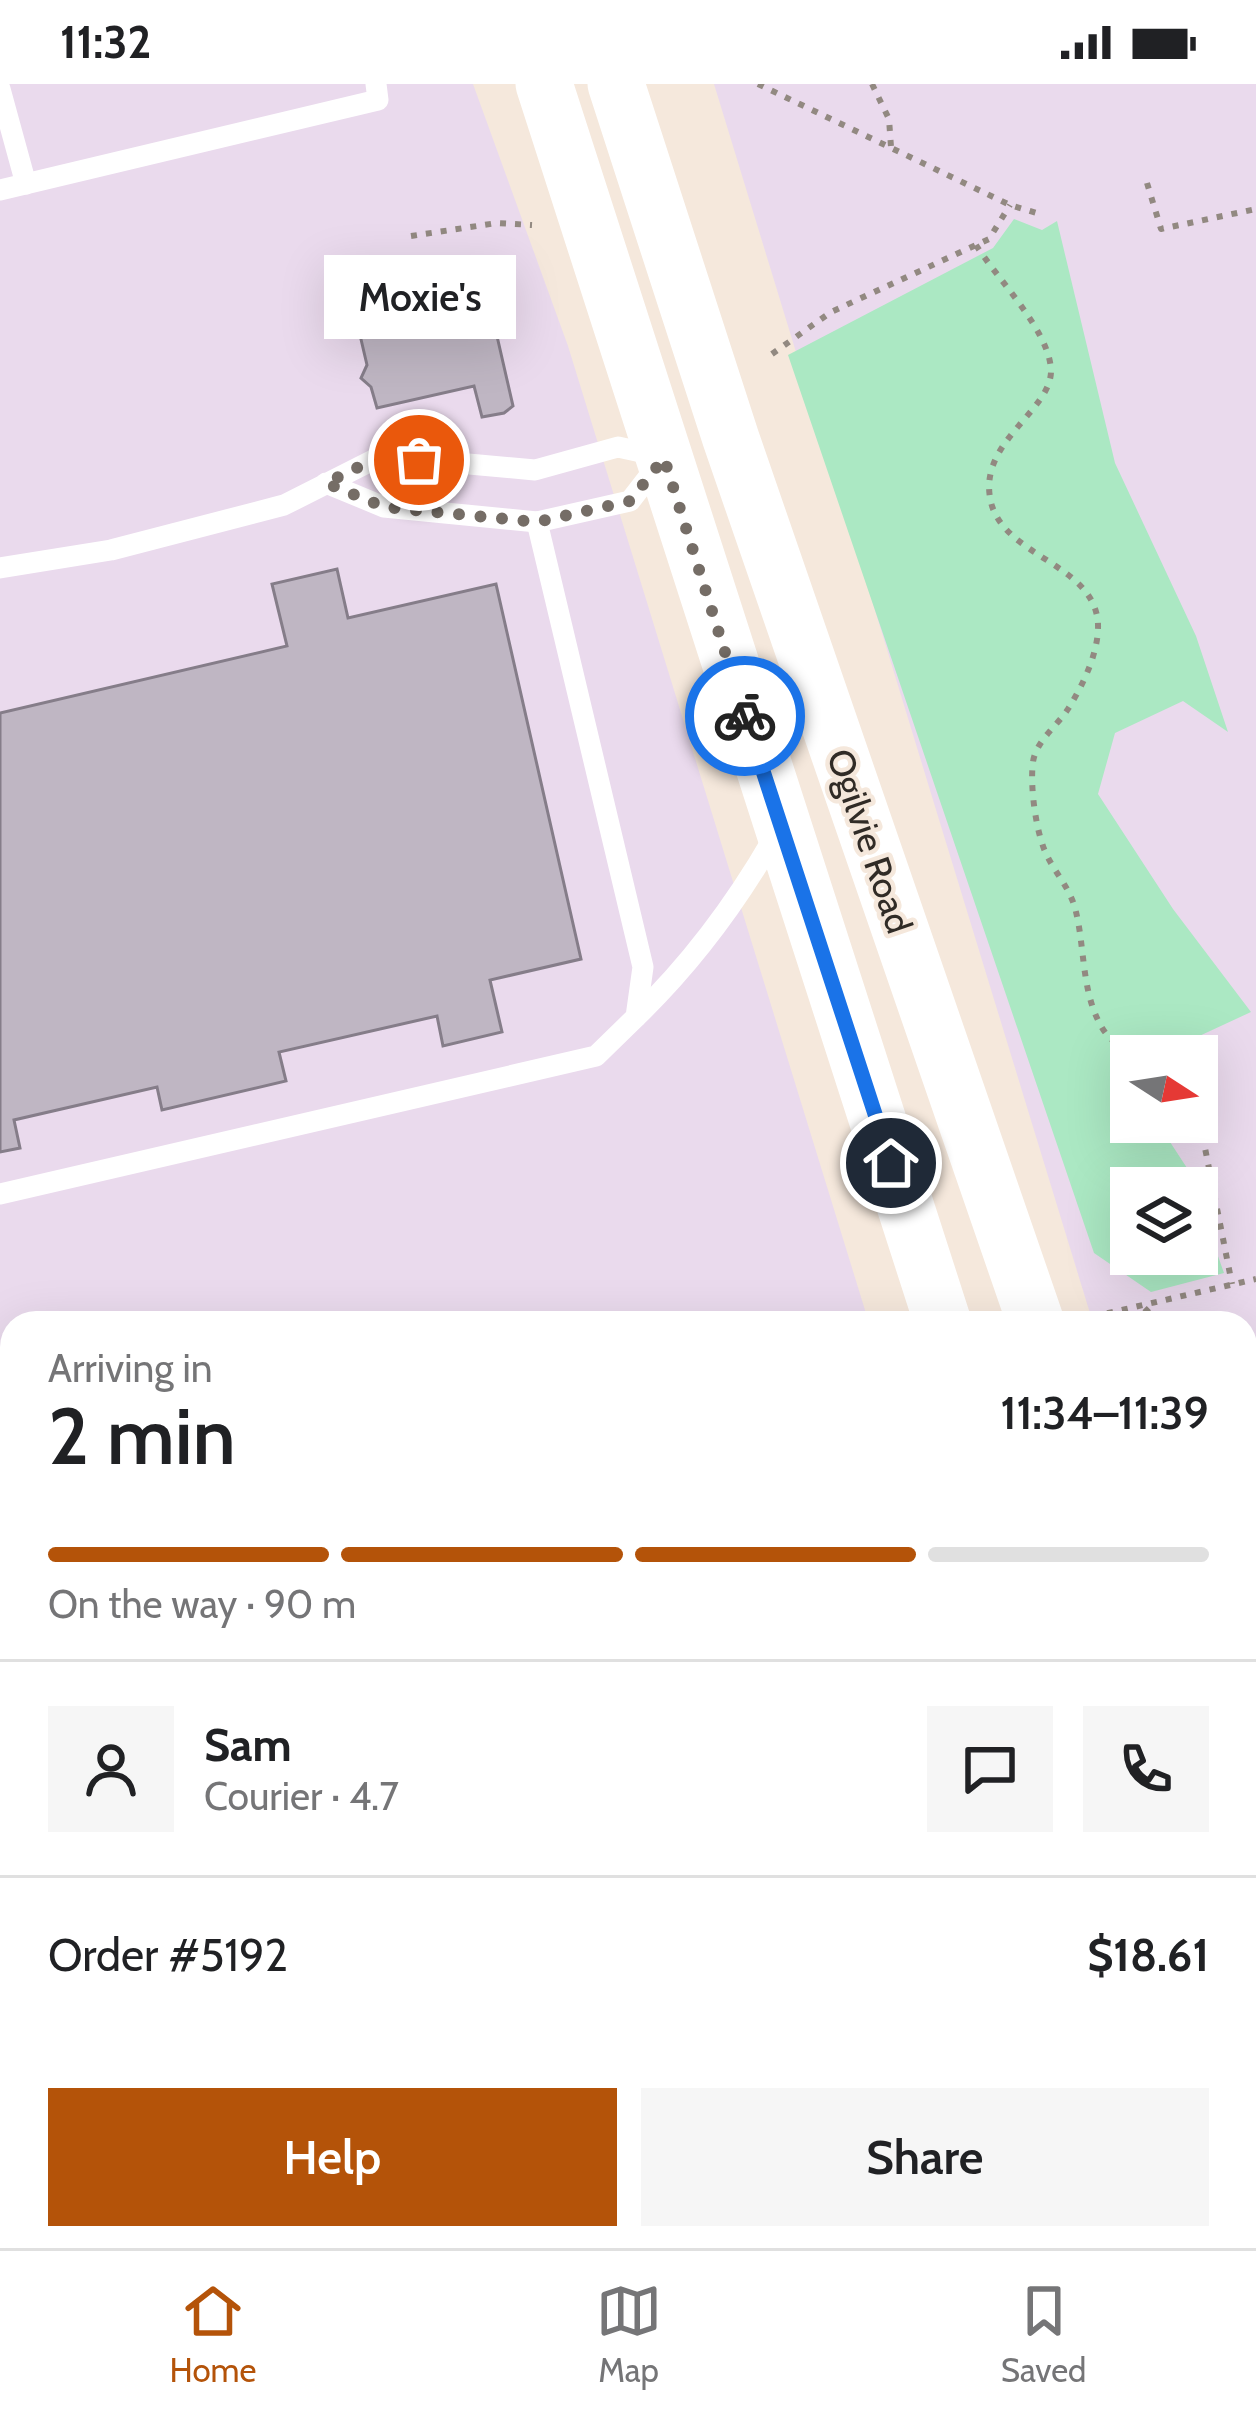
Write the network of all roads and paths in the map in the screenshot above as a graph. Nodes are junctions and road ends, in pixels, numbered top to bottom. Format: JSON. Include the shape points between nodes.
{"nodes":[{"id":1,"x":376,"y":84,"type":"edge"},
{"id":2,"x":544,"y":84,"type":"edge"},
{"id":3,"x":616,"y":84,"type":"edge"},
{"id":4,"x":758,"y":84,"type":"edge"},
{"id":5,"x":872,"y":84,"type":"edge"},
{"id":6,"x":0,"y":88,"type":"edge"},
{"id":7,"x":891,"y":147,"type":"junction"},
{"id":8,"x":1147,"y":183,"type":"dead end"},
{"id":9,"x":26,"y":184,"type":"junction"},
{"id":10,"x":0,"y":190,"type":"edge"},
{"id":11,"x":1010,"y":205,"type":"junction"},
{"id":12,"x":1256,"y":208,"type":"edge"},
{"id":13,"x":1036,"y":213,"type":"dead end"},
{"id":14,"x":532,"y":225,"type":"dead end"},
{"id":15,"x":411,"y":236,"type":"dead end"},
{"id":16,"x":976,"y":245,"type":"junction"},
{"id":17,"x":772,"y":354,"type":"dead end"},
{"id":18,"x":664,"y":458,"type":"junction"},
{"id":19,"x":326,"y":483,"type":"junction"},
{"id":20,"x":537,"y":522,"type":"junction"},
{"id":21,"x":0,"y":568,"type":"edge"},
{"id":22,"x":780,"y":826,"type":"junction"},
{"id":23,"x":636,"y":1017,"type":"junction"},
{"id":24,"x":1110,"y":1035,"type":"edge"},
{"id":25,"x":1204,"y":1143,"type":"edge"},
{"id":26,"x":0,"y":1194,"type":"edge"},
{"id":27,"x":1256,"y":1279,"type":"edge"},
{"id":28,"x":1232,"y":1284,"type":"junction"},
{"id":29,"x":1155,"y":1303,"type":"junction"},
{"id":30,"x":939,"y":1311,"type":"edge"},
{"id":31,"x":1032,"y":1311,"type":"edge"},
{"id":32,"x":1118,"y":1311,"type":"edge"},
{"id":33,"x":1147,"y":1311,"type":"edge"}],
"edges":[{"from":1,"to":9,"type":"lane","via":[[378,100]]},
{"from":2,"to":18,"type":"main road"},
{"from":3,"to":31,"type":"main road","name":"Ogilvie Road"},
{"from":4,"to":7,"type":"path"},
{"from":5,"to":7,"type":"path","via":[[889,119]]},
{"from":6,"to":9,"type":"lane"},
{"from":7,"to":11,"type":"path"},
{"from":8,"to":12,"type":"path","via":[[1161,230]]},
{"from":9,"to":10,"type":"lane"},
{"from":11,"to":13,"type":"path"},
{"from":11,"to":16,"type":"path","via":[[989,239]]},
{"from":14,"to":15,"type":"path"},
{"from":16,"to":17,"type":"path","via":[[831,312]]},
{"from":16,"to":24,"type":"path","via":[[1036,322],[1051,369],[1046,391],[999,452],[991,503],[1003,527],[1088,593],[1098,617],[1098,646],[1068,710],[1033,758],[1034,794],[1042,846],[1070,888],[1087,987]]},
{"from":18,"to":19,"type":"lane","via":[[618,447],[535,470],[381,456]]},
{"from":18,"to":20,"type":"lane","via":[[630,501]]},
{"from":18,"to":22,"type":"main road"},
{"from":19,"to":20,"type":"lane","via":[[384,507]]},
{"from":19,"to":21,"type":"lane","via":[[284,506],[111,550]]},
{"from":20,"to":23,"type":"lane","via":[[644,967]]},
{"from":22,"to":23,"type":"lane","via":[[732,907]]},
{"from":22,"to":30,"type":"main road"},
{"from":23,"to":26,"type":"lane","via":[[596,1056]]},
{"from":25,"to":28,"type":"path"},
{"from":27,"to":28,"type":"path"},
{"from":28,"to":29,"type":"path"},
{"from":29,"to":32,"type":"path"},
{"from":29,"to":33,"type":"path"}]}
